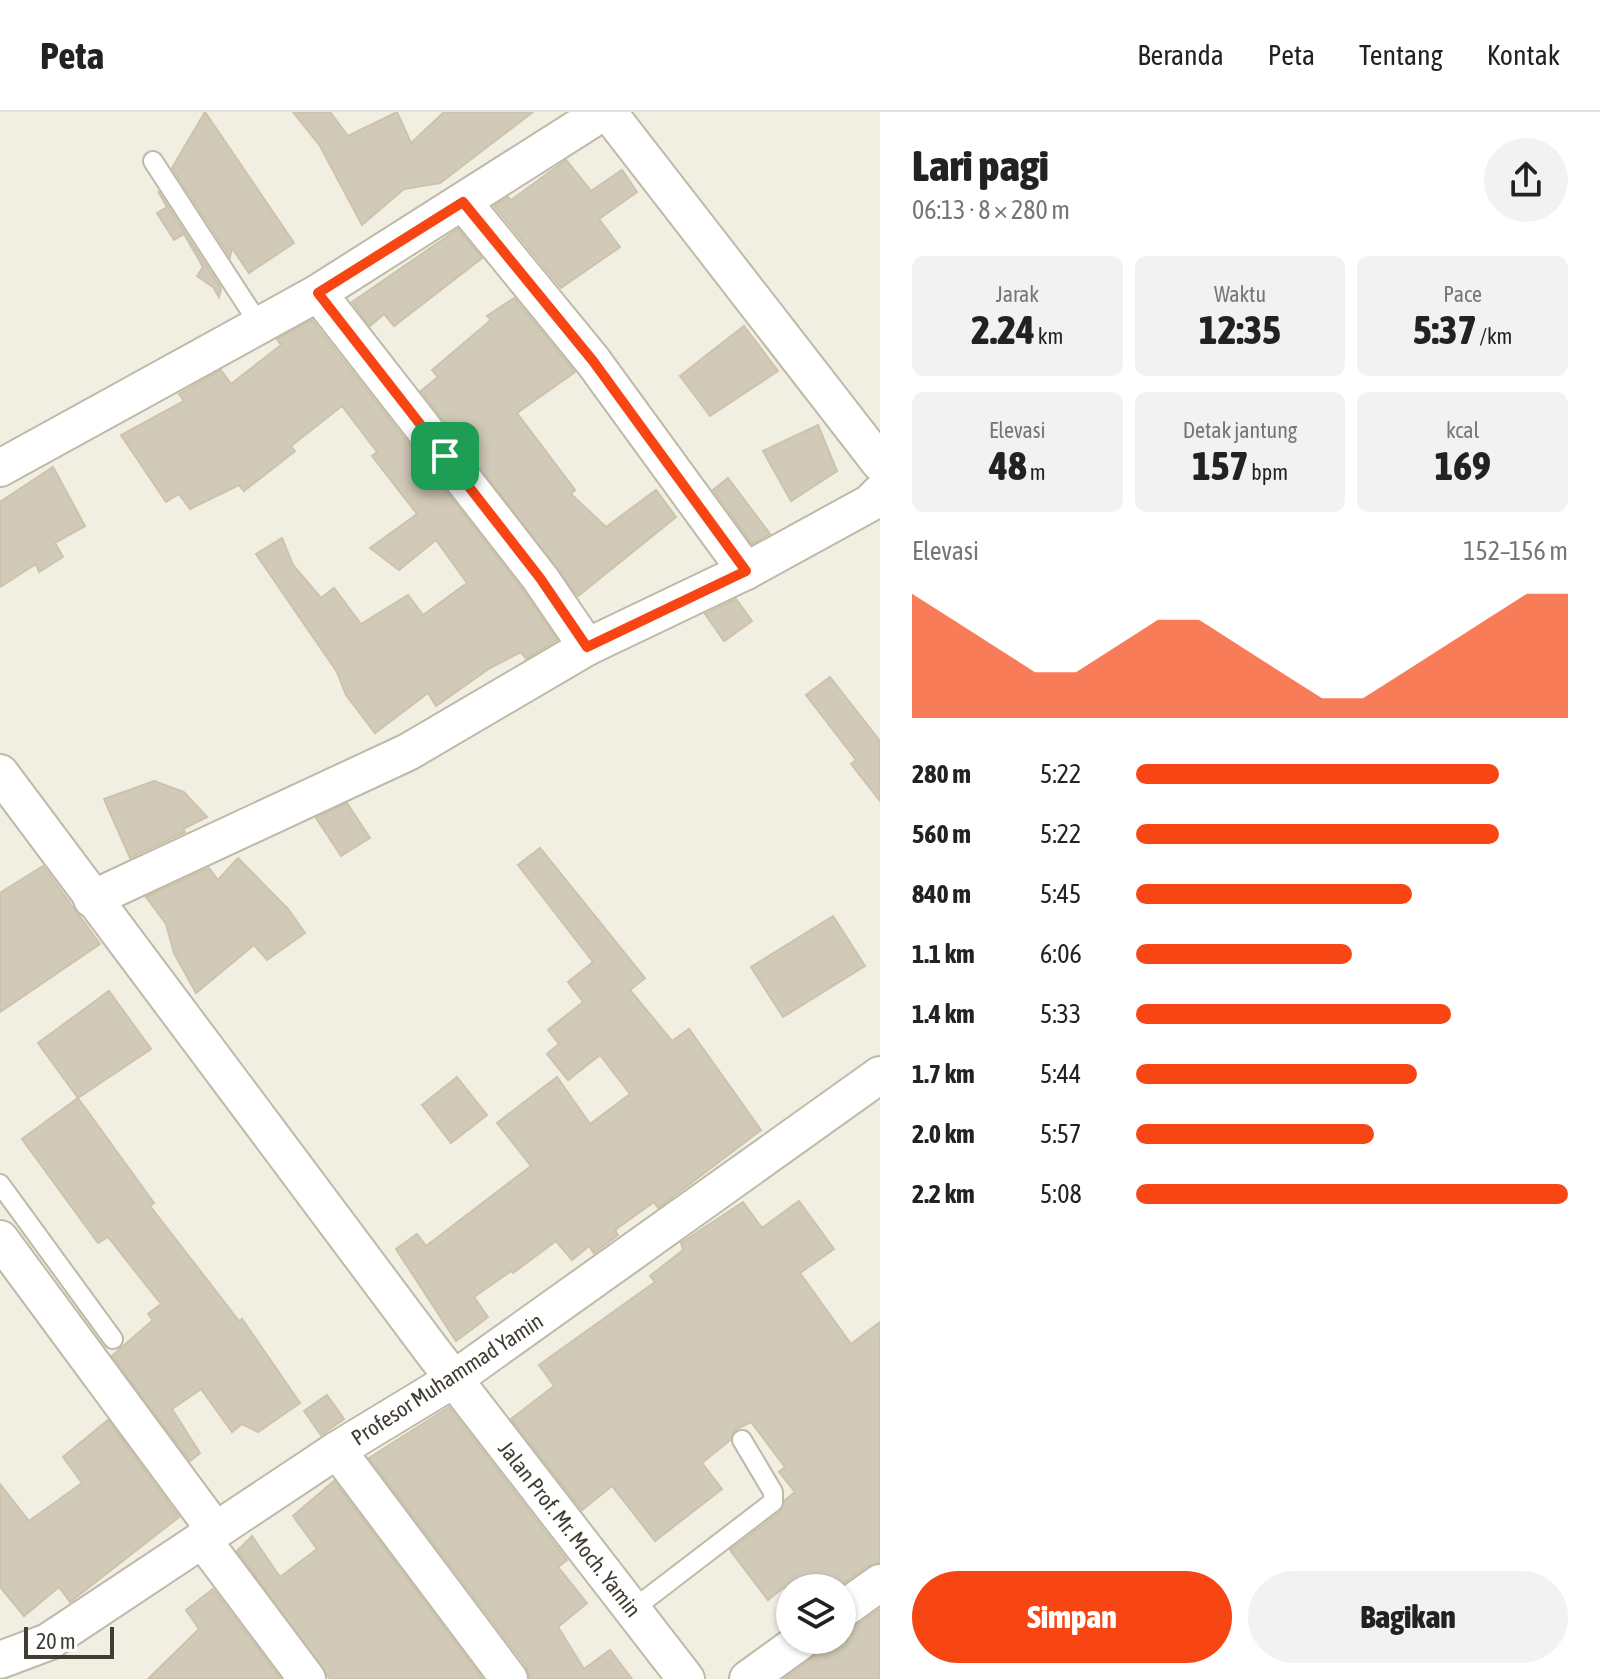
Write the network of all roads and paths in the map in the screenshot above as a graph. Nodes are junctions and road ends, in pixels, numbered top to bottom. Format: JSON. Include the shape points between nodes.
{"nodes":[{"id":1,"x":598,"y":117,"type":"edge"},
{"id":2,"x":153,"y":161,"type":"dead end"},
{"id":3,"x":463,"y":202,"type":"junction"},
{"id":4,"x":318,"y":293,"type":"junction"},
{"id":5,"x":259,"y":324,"type":"junction"},
{"id":6,"x":880,"y":463,"type":"edge"},
{"id":7,"x":0,"y":468,"type":"edge"},
{"id":8,"x":880,"y":493,"type":"edge"},
{"id":9,"x":746,"y":571,"type":"junction"},
{"id":10,"x":587,"y":647,"type":"junction"},
{"id":11,"x":0,"y":773,"type":"edge"},
{"id":12,"x":92,"y":899,"type":"junction"},
{"id":13,"x":880,"y":1075,"type":"edge"},
{"id":14,"x":0,"y":1184,"type":"edge"},
{"id":15,"x":19,"y":1247,"type":"edge"},
{"id":16,"x":85,"y":1328,"type":"junction"},
{"id":17,"x":113,"y":1339,"type":"dead end"},
{"id":18,"x":454,"y":1379,"type":"junction"},
{"id":19,"x":742,"y":1440,"type":"dead end"},
{"id":20,"x":337,"y":1450,"type":"junction"},
{"id":21,"x":208,"y":1534,"type":"junction"},
{"id":22,"x":880,"y":1583,"type":"edge"},
{"id":23,"x":856,"y":1600,"type":"edge"},
{"id":24,"x":632,"y":1610,"type":"junction"},
{"id":25,"x":783,"y":1654,"type":"edge"},
{"id":26,"x":0,"y":1660,"type":"edge"},
{"id":27,"x":307,"y":1679,"type":"edge"},
{"id":28,"x":509,"y":1679,"type":"edge"},
{"id":29,"x":686,"y":1679,"type":"edge"},
{"id":30,"x":748,"y":1679,"type":"edge"}],
"edges":[{"from":1,"to":3,"type":"street"},
{"from":1,"to":6,"type":"street"},
{"from":2,"to":5,"type":"lane"},
{"from":3,"to":4,"type":"street"},
{"from":3,"to":9,"type":"street","via":[[593,361]]},
{"from":4,"to":5,"type":"street"},
{"from":4,"to":10,"type":"street","via":[[540,578]]},
{"from":5,"to":7,"type":"street"},
{"from":8,"to":9,"type":"street"},
{"from":9,"to":10,"type":"street"},
{"from":10,"to":12,"type":"street","via":[[408,752]]},
{"from":11,"to":12,"type":"street","name":"Jalan Prof. Mr. Moch. Yamin"},
{"from":12,"to":18,"type":"street","name":"Jalan Prof. Mr. Moch. Yamin"},
{"from":13,"to":18,"type":"street","name":"Profesor Muhammad Yamin"},
{"from":14,"to":15,"type":"lane"},
{"from":15,"to":16,"type":"street"},
{"from":16,"to":17,"type":"lane"},
{"from":16,"to":21,"type":"street"},
{"from":18,"to":20,"type":"street","name":"Profesor Muhammad Yamin"},
{"from":18,"to":24,"type":"street","name":"Jalan Prof. Mr. Moch. Yamin"},
{"from":19,"to":24,"type":"lane","via":[[773,1492],[773,1502]]},
{"from":20,"to":21,"type":"street","name":"Profesor Muhammad Yamin"},
{"from":20,"to":28,"type":"street"},
{"from":21,"to":26,"type":"street","name":"Profesor Muhammad Yamin","via":[[48,1642]]},
{"from":21,"to":27,"type":"street"},
{"from":22,"to":23,"type":"street"},
{"from":24,"to":29,"type":"street","name":"Jalan Prof. Mr. Moch. Yamin"},
{"from":25,"to":30,"type":"street"}]}
